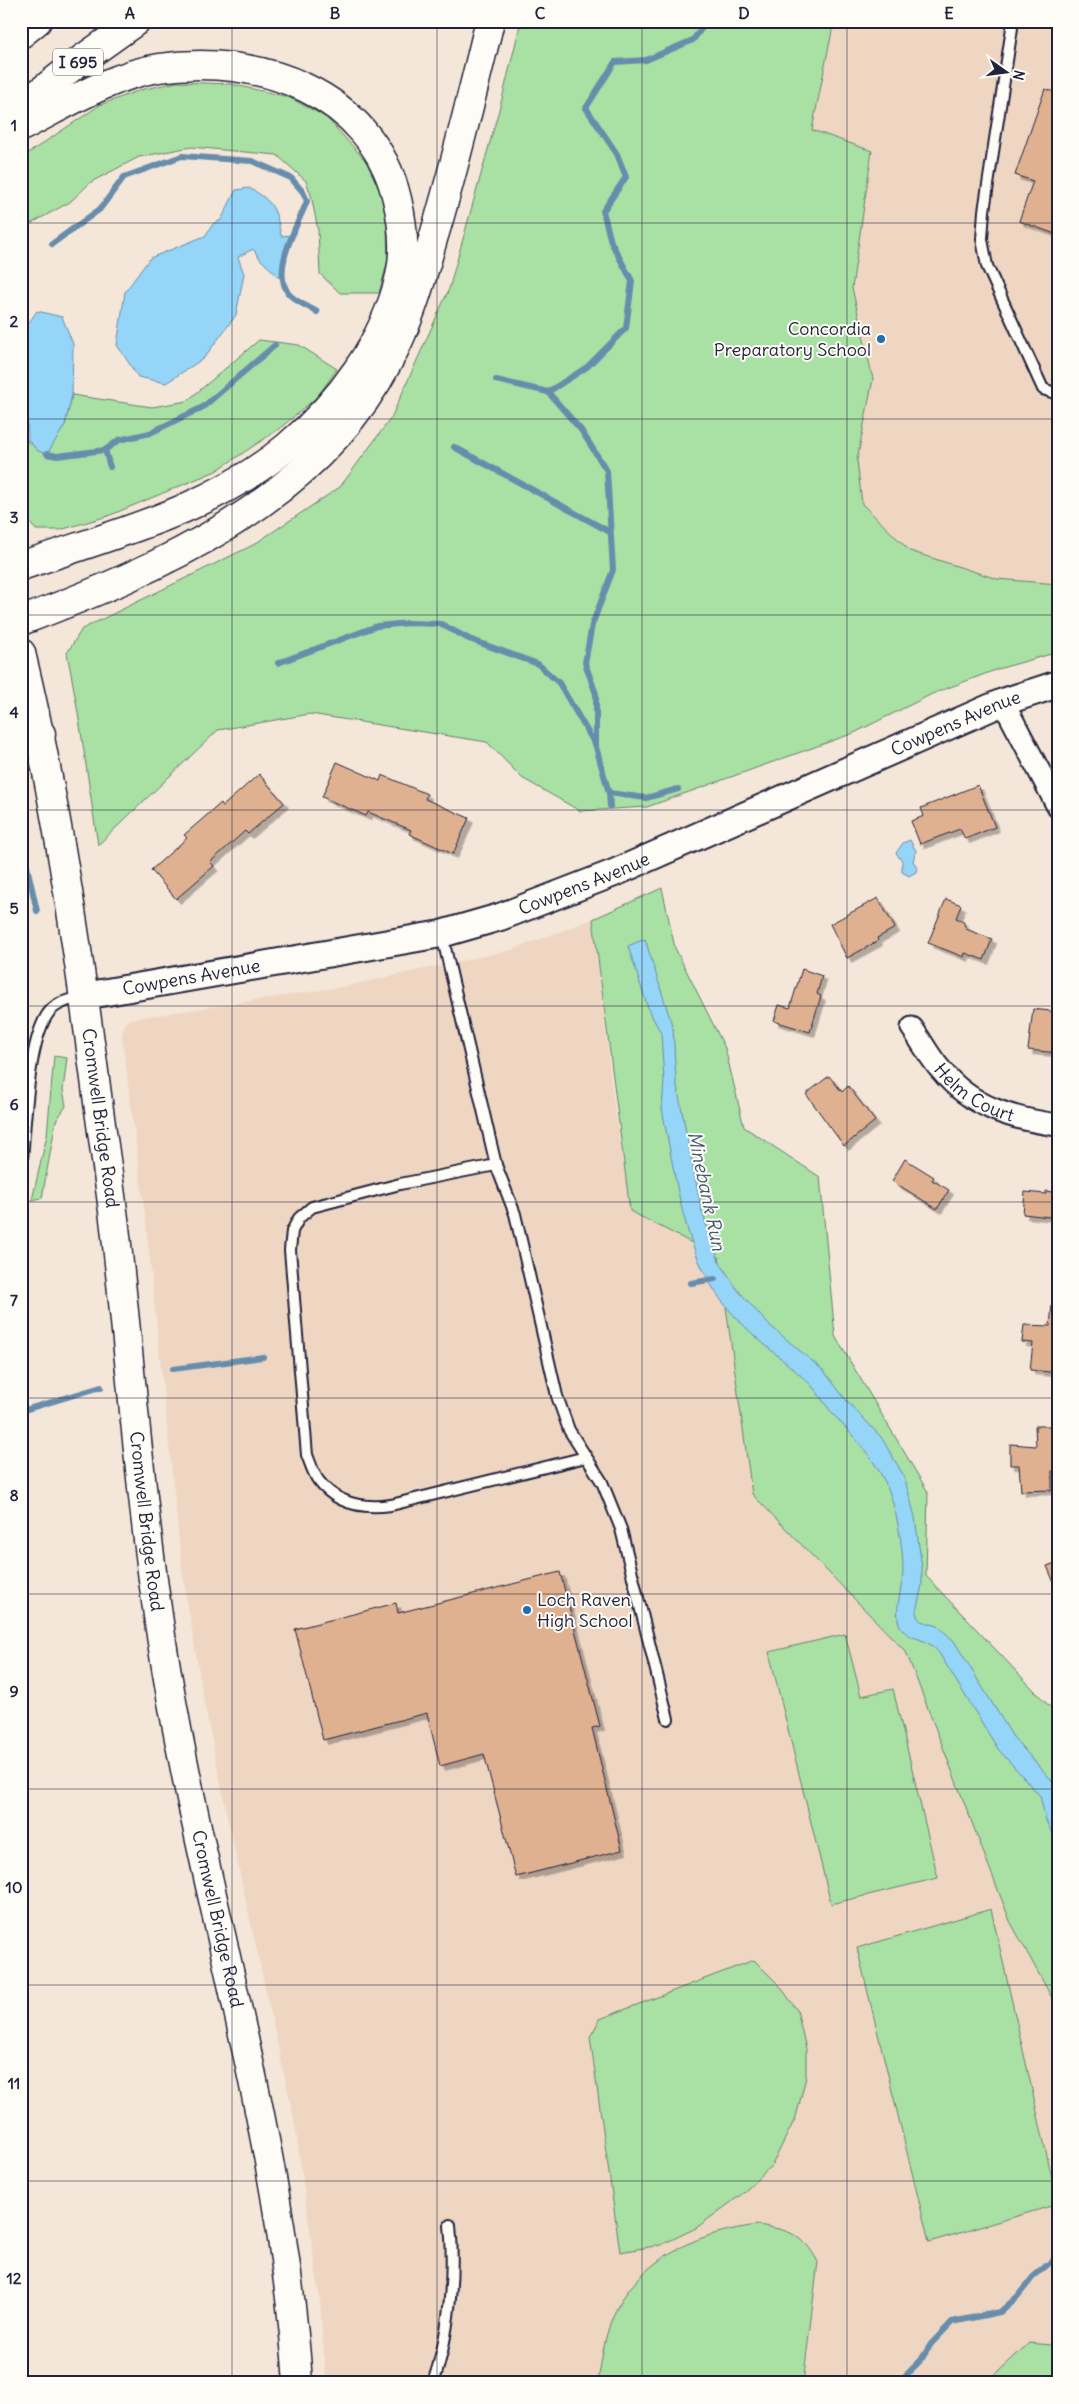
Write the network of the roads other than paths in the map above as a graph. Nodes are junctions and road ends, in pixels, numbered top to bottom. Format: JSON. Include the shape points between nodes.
{"nodes":[{"id":1,"x":37,"y":21,"type":"edge"},
{"id":2,"x":136,"y":21,"type":"edge"},
{"id":3,"x":490,"y":21,"type":"edge"},
{"id":4,"x":1012,"y":28,"type":"dead end"},
{"id":5,"x":21,"y":34,"type":"edge"},
{"id":6,"x":21,"y":107,"type":"edge"},
{"id":7,"x":21,"y":127,"type":"edge"},
{"id":8,"x":1058,"y":394,"type":"edge"},
{"id":9,"x":21,"y":566,"type":"edge"},
{"id":10,"x":21,"y":621,"type":"edge"},
{"id":11,"x":21,"y":653,"type":"edge"},
{"id":12,"x":1058,"y":684,"type":"edge"},
{"id":13,"x":1003,"y":702,"type":"junction"},
{"id":14,"x":21,"y":710,"type":"edge"},
{"id":15,"x":41,"y":734,"type":"junction"},
{"id":16,"x":1058,"y":807,"type":"edge"},
{"id":17,"x":441,"y":934,"type":"junction"},
{"id":18,"x":84,"y":996,"type":"junction"},
{"id":19,"x":912,"y":1028,"type":"dead end"},
{"id":20,"x":1058,"y":1125,"type":"edge"},
{"id":21,"x":496,"y":1165,"type":"junction"},
{"id":22,"x":21,"y":1171,"type":"edge"},
{"id":23,"x":586,"y":1457,"type":"junction"},
{"id":24,"x":668,"y":1718,"type":"dead end"},
{"id":25,"x":450,"y":2225,"type":"dead end"},
{"id":26,"x":298,"y":2383,"type":"edge"},
{"id":27,"x":433,"y":2383,"type":"edge"}],
"edges":[{"from":1,"to":5,"type":"main road"},
{"from":2,"to":6,"type":"main road","number":"I 695"},
{"from":3,"to":10,"type":"main road","via":[[442,212],[407,322],[380,377],[344,427],[309,463],[253,510],[211,536],[116,584]]},
{"from":4,"to":8,"type":"lane","via":[[982,239],[987,266],[1043,388]]},
{"from":7,"to":9,"type":"main road","via":[[123,77],[157,68],[223,66],[285,78],[314,90],[340,109],[360,128],[379,154],[393,183],[404,242],[400,274],[380,331],[343,389],[289,446],[232,486],[184,510]]},
{"from":11,"to":15,"type":"main road","name":"Cromwell Bridge Road"},
{"from":12,"to":13,"type":"street","name":"Cowpens Avenue"},
{"from":13,"to":16,"type":"street"},
{"from":13,"to":17,"type":"street","name":"Cowpens Avenue","via":[[558,896]]},
{"from":14,"to":15,"type":"main road"},
{"from":15,"to":18,"type":"main road","name":"Cromwell Bridge Road"},
{"from":17,"to":18,"type":"street","name":"Cowpens Avenue"},
{"from":17,"to":21,"type":"lane"},
{"from":18,"to":22,"type":"lane","via":[[60,1003],[47,1014],[37,1036]]},
{"from":18,"to":26,"type":"main road","name":"Cromwell Bridge Road","via":[[115,1223],[150,1559],[165,1664],[274,2177]]},
{"from":19,"to":20,"type":"street","name":"Helm Court","via":[[941,1070],[962,1092],[987,1108]]},
{"from":21,"to":23,"type":"lane","via":[[516,1214],[557,1396],[569,1430]]},
{"from":21,"to":23,"type":"lane","via":[[341,1198],[312,1208],[299,1218],[292,1232],[290,1250],[307,1454],[316,1479],[332,1494],[352,1505],[372,1507]]},
{"from":23,"to":24,"type":"lane","via":[[602,1482],[621,1530]]},
{"from":25,"to":27,"type":"lane","via":[[449,2294]]}]}
